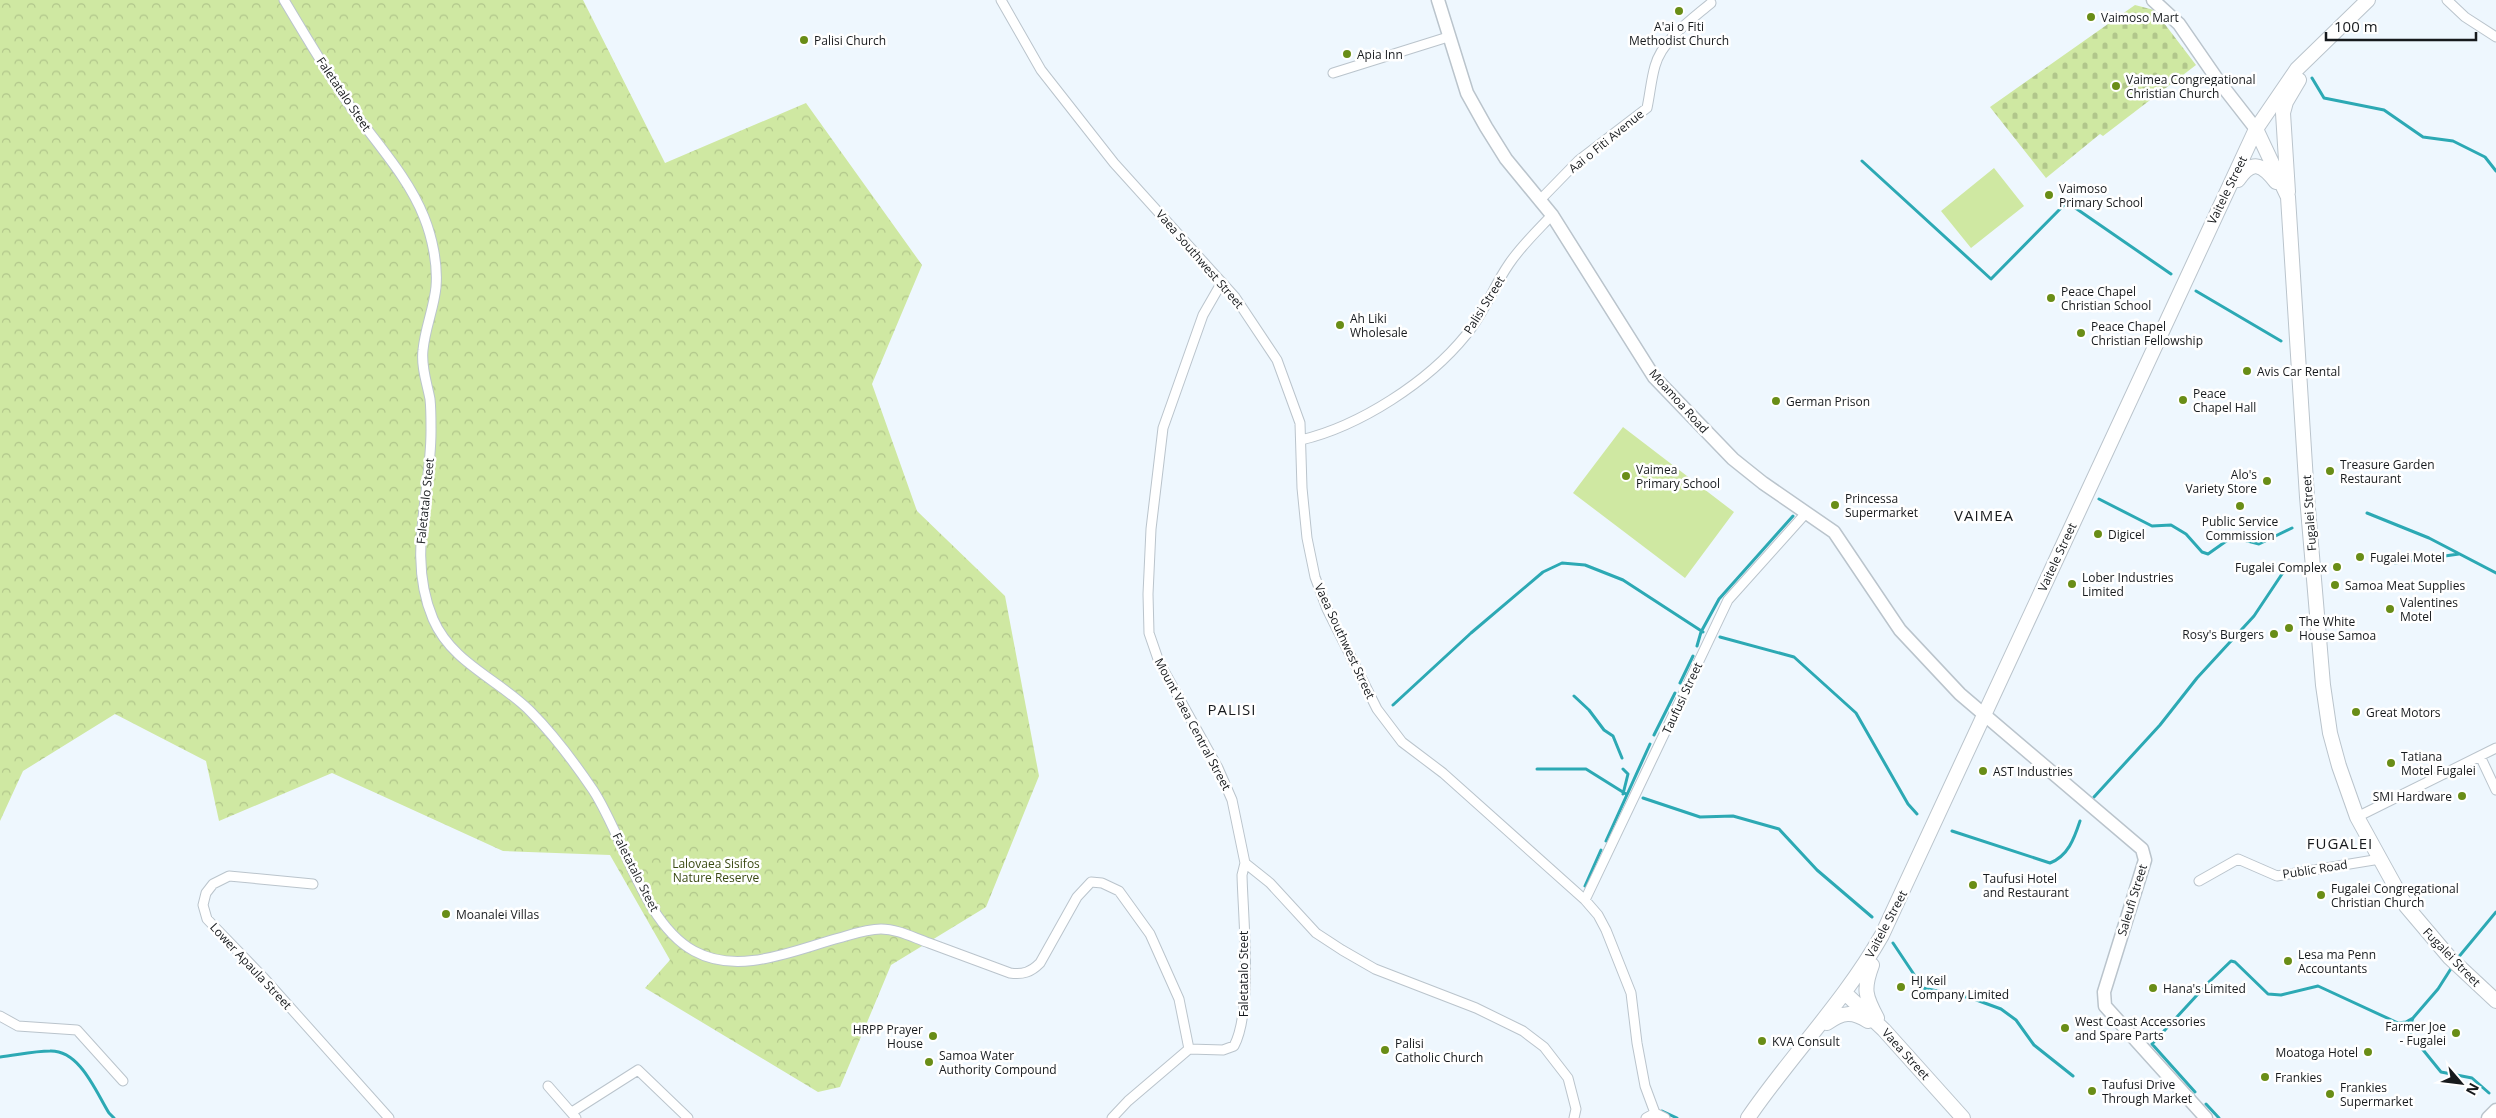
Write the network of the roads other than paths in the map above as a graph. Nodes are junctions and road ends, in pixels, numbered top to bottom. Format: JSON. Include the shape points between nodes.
{"nodes":[{"id":1,"x":284,"y":0,"type":"edge"},
{"id":2,"x":1002,"y":0,"type":"edge"},
{"id":3,"x":1438,"y":0,"type":"edge"},
{"id":4,"x":2153,"y":0,"type":"edge"},
{"id":5,"x":2368,"y":0,"type":"edge"},
{"id":6,"x":2447,"y":0,"type":"edge"},
{"id":7,"x":1711,"y":3,"type":"dead end"},
{"id":8,"x":2331,"y":35,"type":"junction"},
{"id":9,"x":1448,"y":37,"type":"junction"},
{"id":10,"x":2496,"y":38,"type":"edge"},
{"id":11,"x":1333,"y":73,"type":"dead end"},
{"id":12,"x":2256,"y":129,"type":"junction"},
{"id":13,"x":2288,"y":197,"type":"junction"},
{"id":14,"x":1539,"y":201,"type":"junction"},
{"id":15,"x":2218,"y":207,"type":"junction"},
{"id":16,"x":1552,"y":215,"type":"junction"},
{"id":17,"x":1222,"y":282,"type":"junction"},
{"id":18,"x":1301,"y":440,"type":"junction"},
{"id":19,"x":1806,"y":513,"type":"junction"},
{"id":20,"x":1983,"y":716,"type":"junction"},
{"id":21,"x":2496,"y":748,"type":"edge"},
{"id":22,"x":2480,"y":756,"type":"junction"},
{"id":23,"x":2496,"y":790,"type":"edge"},
{"id":24,"x":2357,"y":817,"type":"junction"},
{"id":25,"x":2380,"y":859,"type":"junction"},
{"id":26,"x":1246,"y":863,"type":"junction"},
{"id":27,"x":2199,"y":882,"type":"dead end"},
{"id":28,"x":313,"y":884,"type":"dead end"},
{"id":29,"x":1585,"y":900,"type":"junction"},
{"id":30,"x":1894,"y":912,"type":"junction"},
{"id":31,"x":1846,"y":993,"type":"junction"},
{"id":32,"x":2496,"y":1001,"type":"edge"},
{"id":33,"x":0,"y":1016,"type":"edge"},
{"id":34,"x":1817,"y":1029,"type":"junction"},
{"id":35,"x":1884,"y":1030,"type":"junction"},
{"id":36,"x":1189,"y":1049,"type":"junction"},
{"id":37,"x":123,"y":1081,"type":"dead end"},
{"id":38,"x":548,"y":1086,"type":"dead end"},
{"id":39,"x":2496,"y":1110,"type":"edge"},
{"id":40,"x":1655,"y":1113,"type":"junction"},
{"id":41,"x":574,"y":1115,"type":"edge"},
{"id":42,"x":389,"y":1118,"type":"edge"},
{"id":43,"x":688,"y":1118,"type":"edge"},
{"id":44,"x":1112,"y":1118,"type":"edge"},
{"id":45,"x":1574,"y":1118,"type":"edge"},
{"id":46,"x":1646,"y":1118,"type":"edge"},
{"id":47,"x":1665,"y":1118,"type":"edge"},
{"id":48,"x":1748,"y":1118,"type":"edge"},
{"id":49,"x":1963,"y":1118,"type":"edge"},
{"id":50,"x":2206,"y":1118,"type":"edge"},
{"id":51,"x":2488,"y":1118,"type":"edge"}],
"edges":[{"from":1,"to":36,"type":"street","name":"Faletatalo Steet","via":[[322,64],[394,164],[415,200],[424,216],[436,261],[436,288],[422,355],[430,401],[431,441],[420,523],[422,587],[433,619],[454,653],[530,710],[564,750],[604,808],[648,898],[669,932],[695,952],[729,963],[766,958],[866,930],[894,930],[1020,975],[1032,971],[1040,963],[1078,897],[1091,882],[1102,883],[1119,891],[1150,934],[1179,999]]},
{"from":2,"to":17,"type":"street","name":"Vaea Southwest Street","via":[[1041,70],[1114,163]]},
{"from":3,"to":9,"type":"street","name":"Moamoa Road"},
{"from":4,"to":12,"type":"street","via":[[2179,24]]},
{"from":5,"to":8,"type":"main road","name":"Vaitele Street"},
{"from":6,"to":10,"type":"street"},
{"from":7,"to":14,"type":"street","name":"Aai o Fiti Avenue","via":[[1661,52],[1655,65],[1647,108],[1579,160]]},
{"from":8,"to":12,"type":"main road","name":"Vaitele Street","via":[[2297,69]]},
{"from":8,"to":13,"type":"main road","via":[[2296,85],[2283,113]]},
{"from":9,"to":11,"type":"street"},
{"from":9,"to":14,"type":"street","name":"Moamoa Road","via":[[1467,93],[1506,159]]},
{"from":12,"to":13,"type":"main road","name":"Fugalei Street"},
{"from":12,"to":15,"type":"main road","name":"Vaitele Street"},
{"from":13,"to":15,"type":"main road","via":[[2268,172],[2254,166],[2247,168]]},
{"from":13,"to":24,"type":"main road","name":"Fugalei Street","via":[[2307,497],[2323,685],[2330,733]]},
{"from":14,"to":16,"type":"street","name":"Moamoa Road"},
{"from":15,"to":20,"type":"main road","name":"Vaitele Street"},
{"from":16,"to":18,"type":"street","name":"Palisi Street","via":[[1509,264],[1466,335],[1442,361],[1391,399],[1325,434]]},
{"from":16,"to":19,"type":"street","name":"Moamoa Road","via":[[1654,377],[1733,459]]},
{"from":17,"to":18,"type":"street","name":"Vaea Southwest Street","via":[[1277,360],[1300,423]]},
{"from":17,"to":26,"type":"street","name":"Mount Vaea Central Street","via":[[1203,315],[1163,428],[1151,529],[1149,633],[1159,662],[1218,768],[1232,800]]},
{"from":18,"to":29,"type":"street","name":"Vaea Southwest Street","via":[[1306,530],[1315,577],[1327,609],[1377,709],[1402,742],[1444,773]]},
{"from":19,"to":20,"type":"street","name":"Moamoa Road","via":[[1834,532],[1900,630]]},
{"from":19,"to":29,"type":"street","name":"Taufusi Street","via":[[1728,600]]},
{"from":20,"to":30,"type":"main road","name":"Vaitele Street"},
{"from":20,"to":50,"type":"street","name":"Saleufi Street","via":[[2142,850],[2145,860],[2105,986],[2105,1006]]},
{"from":21,"to":22,"type":"street"},
{"from":22,"to":23,"type":"street"},
{"from":22,"to":24,"type":"street"},
{"from":24,"to":25,"type":"main road","name":"Fugalei Street"},
{"from":25,"to":27,"type":"street","name":"Public Road","via":[[2277,876],[2238,859]]},
{"from":25,"to":32,"type":"main road","name":"Fugalei Street","via":[[2406,906],[2450,958]]},
{"from":26,"to":36,"type":"street","name":"Faletatalo Steet","via":[[1242,875],[1244,992],[1239,1036],[1234,1046],[1223,1050]]},
{"from":26,"to":45,"type":"street","via":[[1270,883],[1316,933],[1342,950],[1375,969],[1476,1008],[1523,1031],[1556,1061],[1568,1078],[1576,1108]]},
{"from":28,"to":42,"type":"street","name":"Lower Apaula Street","via":[[229,876],[213,884],[206,893],[207,919]]},
{"from":29,"to":40,"type":"street","name":"Vaea Southwest Street","via":[[1598,914],[1632,993],[1645,1086]]},
{"from":30,"to":31,"type":"main road","name":"Vaitele Street"},
{"from":30,"to":35,"type":"main road","via":[[1866,981],[1868,1001]]},
{"from":31,"to":34,"type":"main road","name":"Vaitele Street"},
{"from":31,"to":35,"type":"main road","name":"Vaea Street"},
{"from":33,"to":37,"type":"street","via":[[18,1026],[77,1030]]},
{"from":34,"to":35,"type":"main road","via":[[1847,1013],[1856,1014]]},
{"from":34,"to":48,"type":"main road","name":"Vaitele Street","via":[[1776,1076]]},
{"from":35,"to":49,"type":"main road","name":"Vaea Street"},
{"from":36,"to":44,"type":"street","via":[[1128,1100]]},
{"from":38,"to":41,"type":"street"},
{"from":39,"to":51,"type":"street"},
{"from":40,"to":46,"type":"street"},
{"from":40,"to":47,"type":"street"},
{"from":41,"to":43,"type":"street","via":[[638,1070]]}]}
